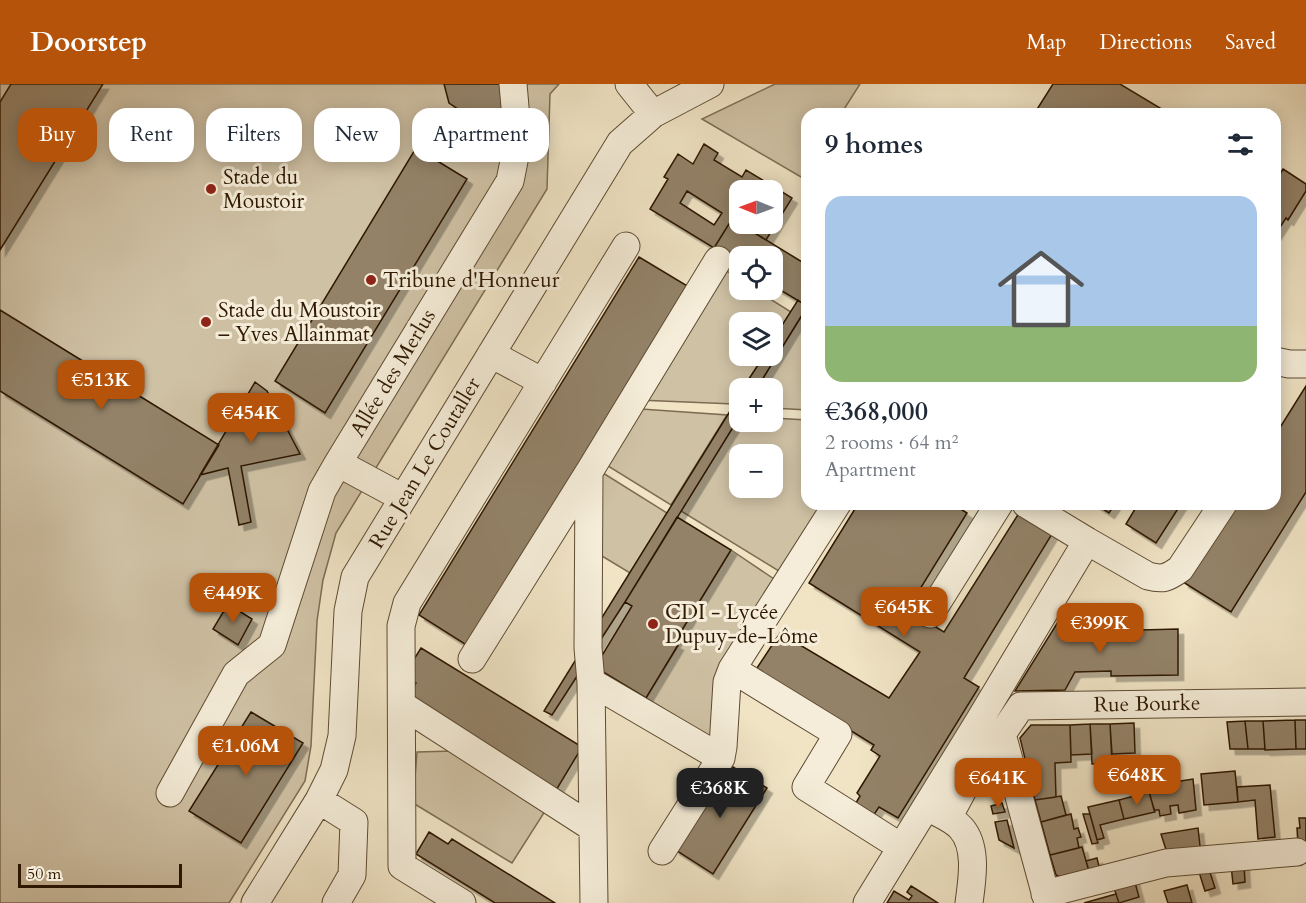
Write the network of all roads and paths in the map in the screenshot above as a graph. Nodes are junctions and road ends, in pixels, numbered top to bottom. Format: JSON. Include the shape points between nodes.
{"nodes":[{"id":1,"x":513,"y":84,"type":"edge"},
{"id":2,"x":629,"y":84,"type":"edge"},
{"id":3,"x":710,"y":84,"type":"edge"},
{"id":4,"x":653,"y":114,"type":"junction"},
{"id":5,"x":626,"y":246,"type":"dead end"},
{"id":6,"x":718,"y":260,"type":"dead end"},
{"id":7,"x":491,"y":354,"type":"junction"},
{"id":8,"x":1281,"y":362,"type":"edge"},
{"id":9,"x":1306,"y":364,"type":"edge"},
{"id":10,"x":543,"y":382,"type":"junction"},
{"id":11,"x":338,"y":463,"type":"junction"},
{"id":12,"x":590,"y":472,"type":"junction"},
{"id":13,"x":403,"y":498,"type":"junction"},
{"id":14,"x":833,"y":510,"type":"edge"},
{"id":15,"x":995,"y":510,"type":"edge"},
{"id":16,"x":1036,"y":510,"type":"edge"},
{"id":17,"x":1219,"y":510,"type":"edge"},
{"id":18,"x":1088,"y":541,"type":"junction"},
{"id":19,"x":930,"y":614,"type":"dead end"},
{"id":20,"x":472,"y":659,"type":"dead end"},
{"id":21,"x":732,"y":669,"type":"junction"},
{"id":22,"x":591,"y":681,"type":"junction"},
{"id":23,"x":1306,"y":702,"type":"edge"},
{"id":24,"x":402,"y":705,"type":"junction"},
{"id":25,"x":1002,"y":734,"type":"junction"},
{"id":26,"x":721,"y":758,"type":"junction"},
{"id":27,"x":170,"y":793,"type":"dead end"},
{"id":28,"x":320,"y":800,"type":"junction"},
{"id":29,"x":937,"y":813,"type":"junction"},
{"id":30,"x":593,"y":828,"type":"junction"},
{"id":31,"x":902,"y":847,"type":"junction"},
{"id":32,"x":662,"y":851,"type":"dead end"},
{"id":33,"x":1297,"y":852,"type":"dead end"},
{"id":34,"x":1046,"y":898,"type":"edge"},
{"id":35,"x":255,"y":903,"type":"edge"},
{"id":36,"x":336,"y":903,"type":"edge"},
{"id":37,"x":462,"y":903,"type":"edge"},
{"id":38,"x":594,"y":903,"type":"edge"},
{"id":39,"x":867,"y":903,"type":"edge"},
{"id":40,"x":969,"y":903,"type":"edge"}],
"edges":[{"from":1,"to":11,"type":"street","name":"Allée des Merlus","via":[[518,141],[510,181]]},
{"from":2,"to":4,"type":"street"},
{"from":3,"to":4,"type":"street","name":"Rue Jean Le Coutaller"},
{"from":4,"to":7,"type":"street","name":"Rue Jean Le Coutaller","via":[[620,143]]},
{"from":5,"to":10,"type":"street"},
{"from":6,"to":12,"type":"street"},
{"from":7,"to":10,"type":"street"},
{"from":7,"to":13,"type":"street","name":"Rue Jean Le Coutaller"},
{"from":8,"to":9,"type":"street"},
{"from":10,"to":24,"type":"street","via":[[407,603],[401,626]]},
{"from":11,"to":13,"type":"street"},
{"from":11,"to":27,"type":"street","name":"Allée des Merlus","via":[[322,491],[272,645],[236,674]]},
{"from":12,"to":20,"type":"street"},
{"from":12,"to":22,"type":"street"},
{"from":13,"to":28,"type":"street","name":"Rue Jean Le Coutaller","via":[[355,577],[348,611],[342,736],[334,770]]},
{"from":14,"to":21,"type":"street"},
{"from":15,"to":19,"type":"street"},
{"from":16,"to":18,"type":"street"},
{"from":17,"to":18,"type":"street","via":[[1180,569],[1169,577],[1148,576]]},
{"from":18,"to":29,"type":"street"},
{"from":21,"to":26,"type":"street","via":[[727,682]]},
{"from":21,"to":31,"type":"street","via":[[838,734],[806,787]]},
{"from":22,"to":26,"type":"street"},
{"from":22,"to":30,"type":"street"},
{"from":23,"to":25,"type":"street","name":"Rue Bourke","via":[[1021,706]]},
{"from":24,"to":30,"type":"street"},
{"from":24,"to":37,"type":"street","via":[[402,866]]},
{"from":25,"to":29,"type":"street"},
{"from":25,"to":34,"type":"street"},
{"from":26,"to":32,"type":"street"},
{"from":28,"to":35,"type":"street","name":"Rue Jean Le Coutaller"},
{"from":28,"to":36,"type":"street","via":[[354,822],[352,875]]},
{"from":29,"to":31,"type":"street"},
{"from":29,"to":40,"type":"street","via":[[961,828],[971,843],[973,875]]},
{"from":30,"to":38,"type":"street"},
{"from":31,"to":39,"type":"street"},
{"from":33,"to":34,"type":"street","via":[[1166,863]]}]}
